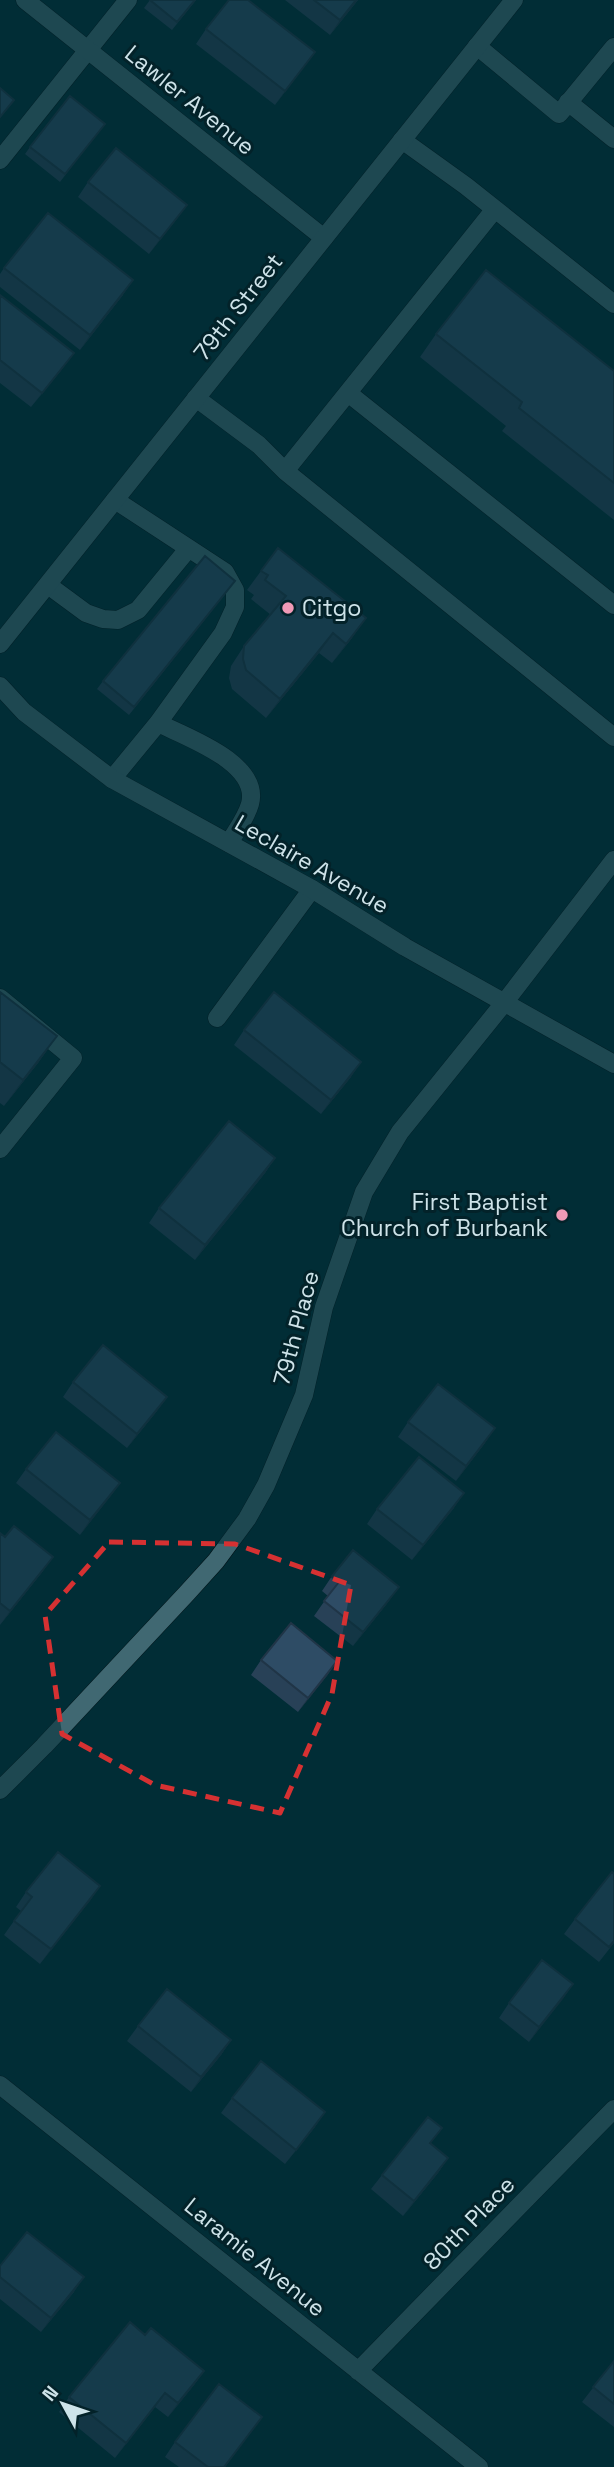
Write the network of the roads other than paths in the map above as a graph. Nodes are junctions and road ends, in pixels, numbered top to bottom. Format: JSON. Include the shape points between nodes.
{"nodes":[{"id":1,"x":25,"y":0,"type":"edge"},
{"id":2,"x":128,"y":0,"type":"edge"},
{"id":3,"x":514,"y":0,"type":"edge"},
{"id":4,"x":477,"y":46,"type":"junction"},
{"id":5,"x":614,"y":47,"type":"edge"},
{"id":6,"x":88,"y":50,"type":"junction"},
{"id":7,"x":568,"y":102,"type":"junction"},
{"id":8,"x":614,"y":139,"type":"edge"},
{"id":9,"x":402,"y":140,"type":"junction"},
{"id":10,"x":0,"y":160,"type":"edge"},
{"id":11,"x":495,"y":209,"type":"junction"},
{"id":12,"x":324,"y":238,"type":"junction"},
{"id":13,"x":614,"y":304,"type":"edge"},
{"id":14,"x":348,"y":393,"type":"junction"},
{"id":15,"x":196,"y":398,"type":"junction"},
{"id":16,"x":285,"y":471,"type":"junction"},
{"id":17,"x":115,"y":500,"type":"junction"},
{"id":18,"x":188,"y":549,"type":"junction"},
{"id":19,"x":48,"y":585,"type":"junction"},
{"id":20,"x":614,"y":605,"type":"edge"},
{"id":21,"x":0,"y":644,"type":"edge"},
{"id":22,"x":0,"y":686,"type":"edge"},
{"id":23,"x":158,"y":723,"type":"junction"},
{"id":24,"x":614,"y":737,"type":"edge"},
{"id":25,"x":112,"y":779,"type":"junction"},
{"id":26,"x":229,"y":843,"type":"junction"},
{"id":27,"x":614,"y":860,"type":"edge"},
{"id":28,"x":312,"y":889,"type":"junction"},
{"id":29,"x":0,"y":998,"type":"edge"},
{"id":30,"x":504,"y":1003,"type":"junction"},
{"id":31,"x":217,"y":1018,"type":"dead end"},
{"id":32,"x":614,"y":1064,"type":"edge"},
{"id":33,"x":0,"y":1149,"type":"edge"},
{"id":34,"x":0,"y":1790,"type":"edge"},
{"id":35,"x":0,"y":2085,"type":"edge"},
{"id":36,"x":614,"y":2109,"type":"edge"},
{"id":37,"x":358,"y":2371,"type":"junction"},
{"id":38,"x":479,"y":2467,"type":"edge"}],
"edges":[{"from":1,"to":6,"type":"street","name":"Lawler Avenue"},
{"from":2,"to":6,"type":"street"},
{"from":3,"to":4,"type":"street","name":"79th Street"},
{"from":4,"to":7,"type":"street","via":[[559,114]]},
{"from":4,"to":9,"type":"street","name":"79th Street"},
{"from":5,"to":7,"type":"street"},
{"from":6,"to":10,"type":"street"},
{"from":6,"to":12,"type":"street","name":"Lawler Avenue"},
{"from":7,"to":8,"type":"street"},
{"from":9,"to":11,"type":"street"},
{"from":9,"to":12,"type":"street","name":"79th Street"},
{"from":11,"to":13,"type":"street"},
{"from":11,"to":14,"type":"street"},
{"from":12,"to":15,"type":"street","name":"79th Street"},
{"from":14,"to":16,"type":"street"},
{"from":14,"to":20,"type":"street"},
{"from":15,"to":16,"type":"street","via":[[259,444]]},
{"from":15,"to":17,"type":"street","name":"79th Street"},
{"from":16,"to":24,"type":"street"},
{"from":17,"to":18,"type":"street"},
{"from":17,"to":19,"type":"street","name":"79th Street"},
{"from":18,"to":19,"type":"street","via":[[138,610],[118,620],[86,612]]},
{"from":18,"to":23,"type":"street","via":[[225,572],[235,590],[235,607],[223,633]]},
{"from":19,"to":21,"type":"street","name":"79th Street"},
{"from":22,"to":25,"type":"street","name":"Leclaire Avenue","via":[[24,712]]},
{"from":23,"to":25,"type":"street"},
{"from":23,"to":26,"type":"street","via":[[223,757],[247,778],[251,802]]},
{"from":25,"to":26,"type":"street","name":"Leclaire Avenue"},
{"from":26,"to":28,"type":"street","name":"Leclaire Avenue"},
{"from":27,"to":30,"type":"street","name":"79th Place"},
{"from":28,"to":30,"type":"street","name":"Leclaire Avenue"},
{"from":28,"to":31,"type":"street"},
{"from":29,"to":33,"type":"street","via":[[73,1058]]},
{"from":30,"to":32,"type":"street","name":"Leclaire Avenue"},
{"from":30,"to":34,"type":"street","name":"79th Place","via":[[400,1132],[364,1192],[324,1307],[304,1395],[247,1519],[187,1593]]},
{"from":35,"to":37,"type":"street","name":"Laramie Avenue"},
{"from":36,"to":37,"type":"street","name":"80th Place"},
{"from":37,"to":38,"type":"street","name":"Laramie Avenue"}]}
